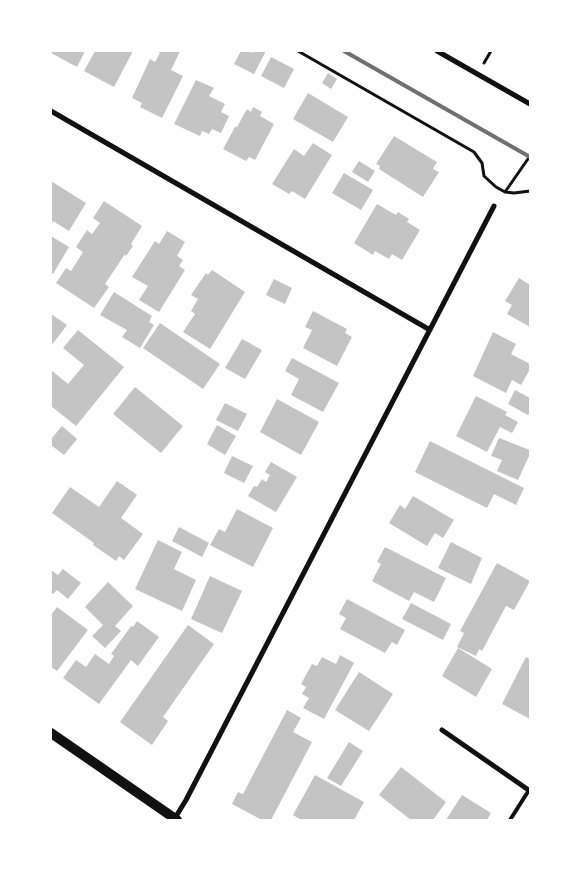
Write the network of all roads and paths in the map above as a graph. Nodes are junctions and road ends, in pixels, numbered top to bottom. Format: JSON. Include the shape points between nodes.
{"nodes":[{"id":1,"x":298,"y":51,"type":"edge"},
{"id":2,"x":437,"y":51,"type":"edge"},
{"id":3,"x":530,"y":104,"type":"edge"},
{"id":4,"x":51,"y":111,"type":"edge"},
{"id":5,"x":530,"y":156,"type":"edge"},
{"id":6,"x":530,"y":191,"type":"edge"},
{"id":7,"x":505,"y":192,"type":"junction"},
{"id":8,"x":494,"y":206,"type":"joint"},
{"id":9,"x":430,"y":330,"type":"junction"},
{"id":10,"x":442,"y":730,"type":"dead end"},
{"id":11,"x":51,"y":733,"type":"edge"},
{"id":12,"x":530,"y":791,"type":"edge"},
{"id":13,"x":176,"y":819,"type":"edge"},
{"id":14,"x":510,"y":820,"type":"edge"}],
"edges":[{"from":1,"to":7,"type":"path","via":[[474,152],[482,163],[484,176]]},
{"from":2,"to":3,"type":"street"},
{"from":4,"to":9,"type":"street"},
{"from":5,"to":7,"type":"path"},
{"from":6,"to":7,"type":"path"},
{"from":7,"to":8,"type":"path"},
{"from":8,"to":9,"type":"street"},
{"from":9,"to":13,"type":"street"},
{"from":10,"to":12,"type":"street"},
{"from":11,"to":13,"type":"main road"},
{"from":12,"to":14,"type":"lane"}]}
